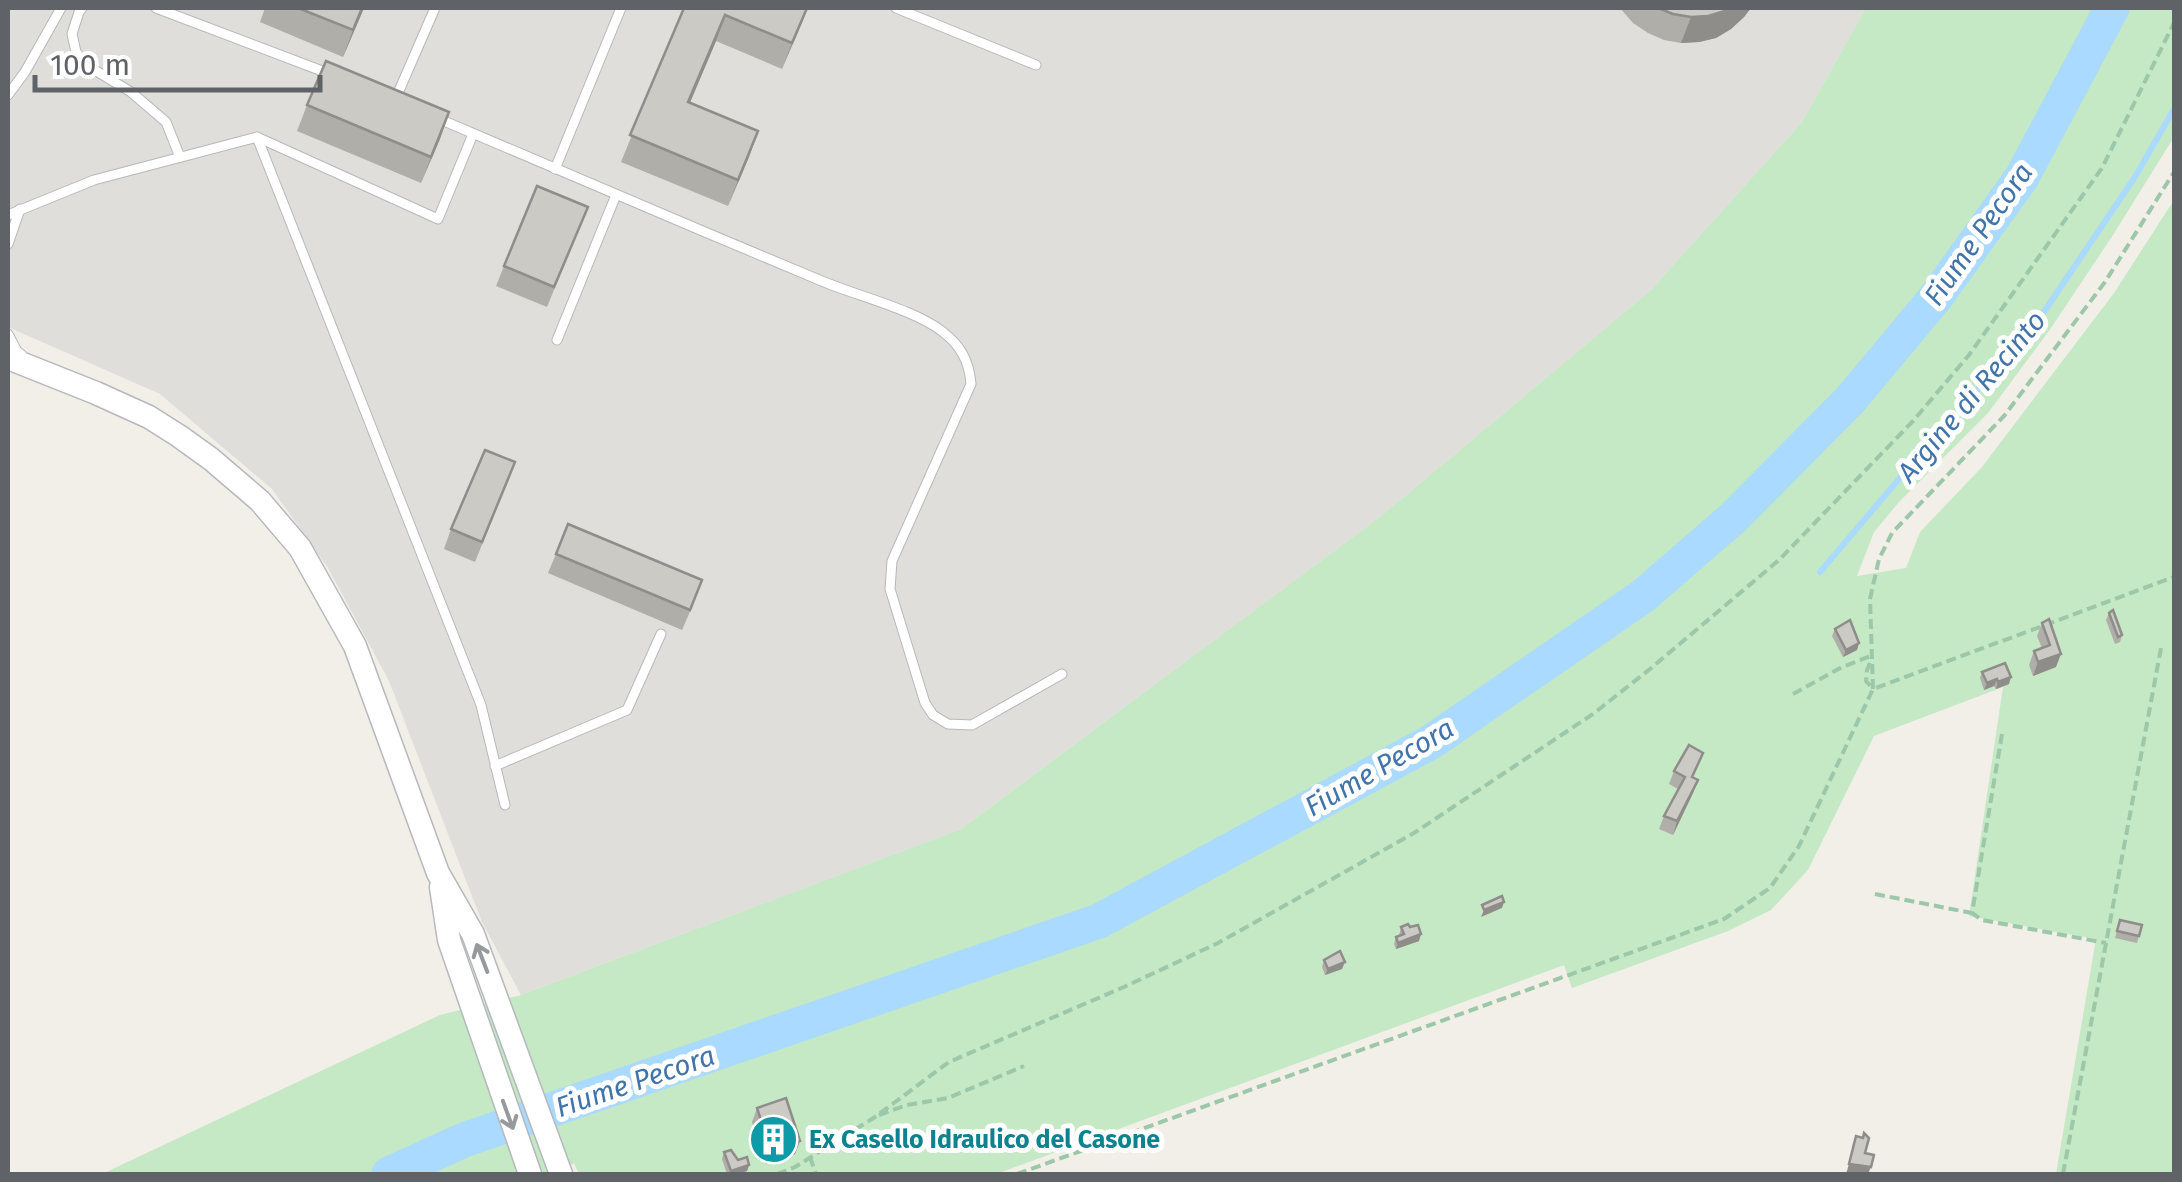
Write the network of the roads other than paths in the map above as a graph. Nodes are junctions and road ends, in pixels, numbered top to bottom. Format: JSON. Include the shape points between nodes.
{"nodes":[{"id":1,"x":60,"y":8,"type":"edge"},
{"id":2,"x":82,"y":8,"type":"edge"},
{"id":3,"x":156,"y":8,"type":"edge"},
{"id":4,"x":435,"y":8,"type":"edge"},
{"id":5,"x":621,"y":8,"type":"edge"},
{"id":6,"x":896,"y":8,"type":"edge"},
{"id":7,"x":1036,"y":66,"type":"dead end"},
{"id":8,"x":346,"y":80,"type":"edge"},
{"id":9,"x":379,"y":94,"type":"edge"},
{"id":10,"x":8,"y":95,"type":"edge"},
{"id":11,"x":395,"y":100,"type":"junction"},
{"id":12,"x":410,"y":107,"type":"edge"},
{"id":13,"x":426,"y":114,"type":"edge"},
{"id":14,"x":473,"y":134,"type":"junction"},
{"id":15,"x":257,"y":137,"type":"junction"},
{"id":16,"x":180,"y":157,"type":"junction"},
{"id":17,"x":555,"y":169,"type":"junction"},
{"id":18,"x":616,"y":194,"type":"junction"},
{"id":19,"x":20,"y":209,"type":"junction"},
{"id":20,"x":8,"y":215,"type":"edge"},
{"id":21,"x":8,"y":244,"type":"edge"},
{"id":22,"x":8,"y":334,"type":"edge"},
{"id":23,"x":557,"y":340,"type":"dead end"},
{"id":24,"x":8,"y":358,"type":"edge"},
{"id":25,"x":39,"y":370,"type":"junction"},
{"id":26,"x":660,"y":634,"type":"dead end"},
{"id":27,"x":1062,"y":674,"type":"dead end"},
{"id":28,"x":495,"y":766,"type":"junction"},
{"id":29,"x":504,"y":806,"type":"dead end"},
{"id":30,"x":438,"y":873,"type":"junction"},
{"id":31,"x":530,"y":1174,"type":"edge"},
{"id":32,"x":561,"y":1174,"type":"edge"}],
"edges":[{"from":1,"to":10,"type":"lane"},
{"from":2,"to":16,"type":"lane","via":[[72,34],[76,52],[166,122]]},
{"from":3,"to":8,"type":"lane"},
{"from":4,"to":11,"type":"lane"},
{"from":5,"to":17,"type":"lane"},
{"from":6,"to":7,"type":"lane"},
{"from":9,"to":11,"type":"lane"},
{"from":11,"to":12,"type":"lane"},
{"from":13,"to":14,"type":"lane"},
{"from":14,"to":15,"type":"lane","via":[[438,219]]},
{"from":14,"to":17,"type":"lane"},
{"from":15,"to":16,"type":"lane"},
{"from":15,"to":28,"type":"lane","via":[[481,705]]},
{"from":16,"to":19,"type":"lane"},
{"from":17,"to":18,"type":"lane"},
{"from":18,"to":23,"type":"lane"},
{"from":18,"to":27,"type":"lane","via":[[925,320],[956,343],[969,363],[970,384],[892,561],[890,589],[925,703],[948,724],[972,725]]},
{"from":19,"to":20,"type":"lane"},
{"from":19,"to":21,"type":"lane"},
{"from":22,"to":25,"type":"lane"},
{"from":24,"to":25,"type":"street"},
{"from":25,"to":30,"type":"street","via":[[179,436],[260,502],[300,548],[355,646]]},
{"from":26,"to":28,"type":"lane","via":[[627,710]]},
{"from":28,"to":29,"type":"lane"},
{"from":30,"to":31,"type":"street","one_way":true,"via":[[449,940]]},
{"from":32,"to":30,"type":"street","one_way":true,"via":[[473,934]]}]}
